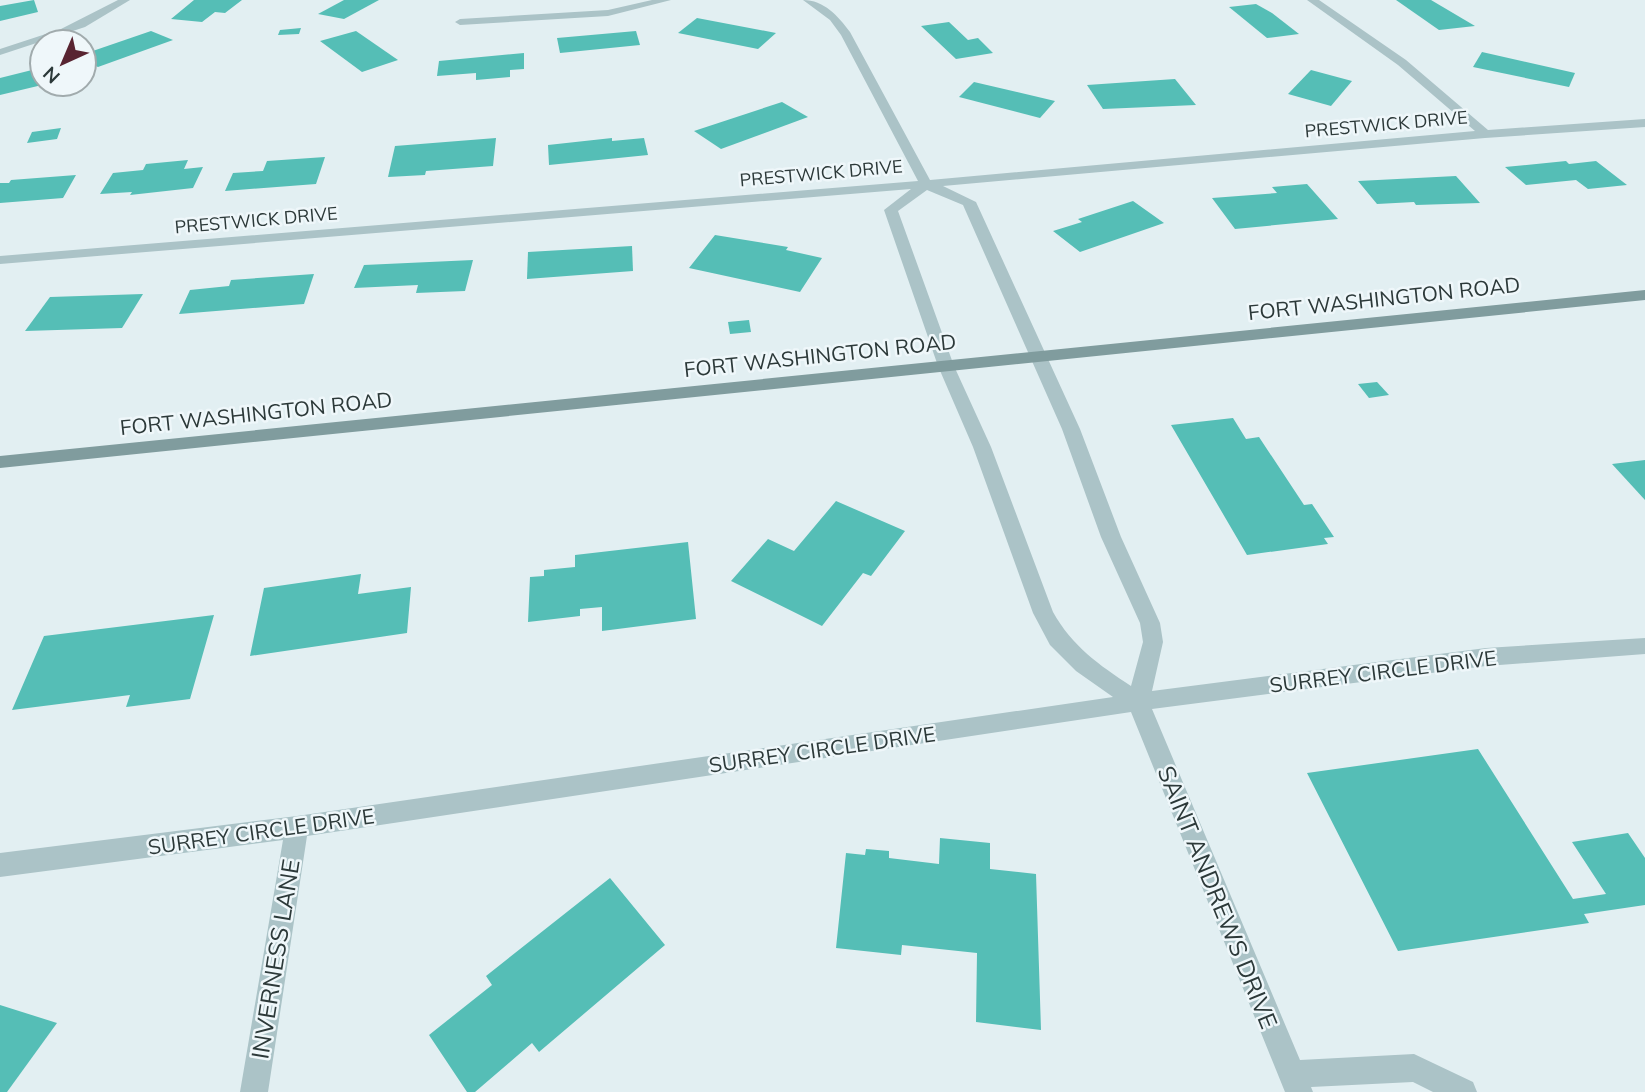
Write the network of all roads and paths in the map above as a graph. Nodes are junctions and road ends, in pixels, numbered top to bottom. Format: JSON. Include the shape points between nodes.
{"nodes":[{"id":1,"x":125,"y":0,"type":"edge"},
{"id":2,"x":666,"y":0,"type":"edge"},
{"id":3,"x":808,"y":0,"type":"edge"},
{"id":4,"x":1312,"y":0,"type":"edge"},
{"id":5,"x":460,"y":22,"type":"dead end"},
{"id":6,"x":0,"y":52,"type":"edge"},
{"id":7,"x":1645,"y":123,"type":"edge"},
{"id":8,"x":1485,"y":134,"type":"junction"},
{"id":9,"x":926,"y":184,"type":"junction"},
{"id":10,"x":0,"y":260,"type":"edge"},
{"id":11,"x":1645,"y":295,"type":"edge"},
{"id":12,"x":1037,"y":356,"type":"junction"},
{"id":13,"x":946,"y":366,"type":"junction"},
{"id":14,"x":0,"y":462,"type":"edge"},
{"id":15,"x":1645,"y":646,"type":"edge"},
{"id":16,"x":1138,"y":702,"type":"junction"},
{"id":17,"x":297,"y":827,"type":"junction"},
{"id":18,"x":0,"y":865,"type":"edge"},
{"id":19,"x":1295,"y":1083,"type":"edge"},
{"id":20,"x":254,"y":1092,"type":"edge"},
{"id":21,"x":1463,"y":1092,"type":"edge"}],
"edges":[{"from":1,"to":6,"type":"street","via":[[76,27]]},
{"from":2,"to":5,"type":"street","via":[[608,13]]},
{"from":3,"to":9,"type":"street","via":[[834,18],[846,34]]},
{"from":4,"to":8,"type":"street","via":[[1387,52]]},
{"from":7,"to":8,"type":"street","name":"PRESTWICK DRIVE"},
{"from":8,"to":9,"type":"street","name":"PRESTWICK DRIVE"},
{"from":9,"to":10,"type":"street","name":"PRESTWICK DRIVE"},
{"from":9,"to":12,"type":"street","via":[[969,202]]},
{"from":9,"to":13,"type":"street","via":[[891,210]]},
{"from":11,"to":12,"type":"main road","name":"FORT WASHINGTON ROAD"},
{"from":12,"to":13,"type":"main road","name":"FORT WASHINGTON ROAD"},
{"from":12,"to":16,"type":"street","via":[[1150,623],[1153,642]]},
{"from":13,"to":14,"type":"main road","name":"FORT WASHINGTON ROAD"},
{"from":13,"to":16,"type":"street","via":[[982,447],[1043,613],[1058,639],[1083,665]]},
{"from":15,"to":16,"type":"street","name":"SURREY CIRCLE DRIVE","via":[[1486,657]]},
{"from":16,"to":17,"type":"street","name":"SURREY CIRCLE DRIVE"},
{"from":16,"to":19,"type":"street","name":"SAINT ANDREWS DRIVE"},
{"from":17,"to":18,"type":"street","name":"SURREY CIRCLE DRIVE"},
{"from":17,"to":20,"type":"street","name":"INVERNESS LANE"},
{"from":19,"to":21,"type":"street","via":[[1413,1068]]}]}
